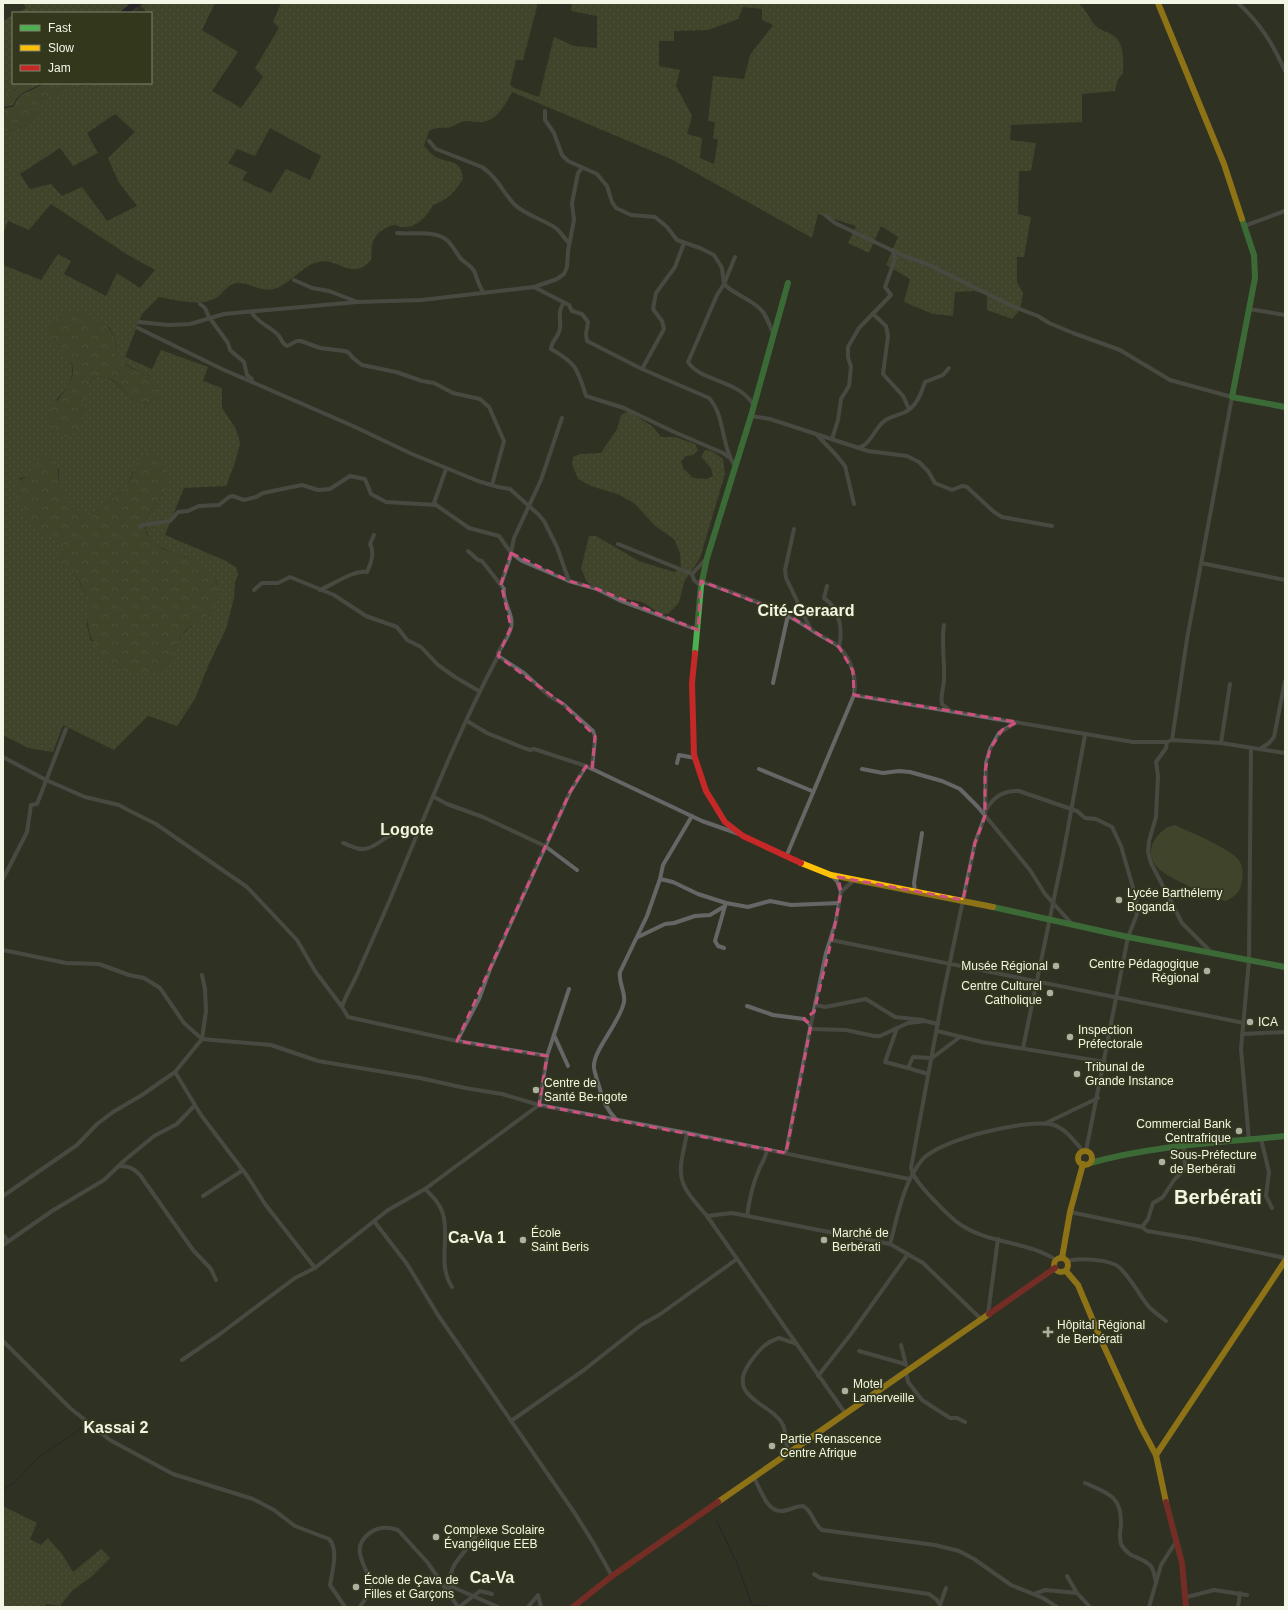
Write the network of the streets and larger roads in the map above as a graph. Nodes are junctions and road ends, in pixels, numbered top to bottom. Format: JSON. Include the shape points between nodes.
{"nodes":[{"id":1,"x":1158,"y":3,"type":"edge"},
{"id":2,"x":1238,"y":3,"type":"edge"},
{"id":3,"x":1285,"y":71,"type":"edge"},
{"id":4,"x":545,"y":111,"type":"dead end"},
{"id":5,"x":429,"y":141,"type":"dead end"},
{"id":6,"x":582,"y":168,"type":"junction"},
{"id":7,"x":1285,"y":211,"type":"edge"},
{"id":8,"x":825,"y":215,"type":"dead end"},
{"id":9,"x":1244,"y":226,"type":"junction"},
{"id":10,"x":397,"y":233,"type":"dead end"},
{"id":11,"x":569,"y":243,"type":"junction"},
{"id":12,"x":684,"y":243,"type":"junction"},
{"id":13,"x":893,"y":250,"type":"junction"},
{"id":14,"x":735,"y":257,"type":"dead end"},
{"id":15,"x":294,"y":280,"type":"dead end"},
{"id":16,"x":788,"y":283,"type":"dead end"},
{"id":17,"x":724,"y":284,"type":"junction"},
{"id":18,"x":534,"y":287,"type":"junction"},
{"id":19,"x":484,"y":293,"type":"junction"},
{"id":20,"x":357,"y":302,"type":"junction"},
{"id":21,"x":200,"y":304,"type":"dead end"},
{"id":22,"x":563,"y":304,"type":"junction"},
{"id":23,"x":1249,"y":308,"type":"junction"},
{"id":24,"x":252,"y":313,"type":"junction"},
{"id":25,"x":873,"y":314,"type":"junction"},
{"id":26,"x":1285,"y":315,"type":"edge"},
{"id":27,"x":209,"y":317,"type":"junction"},
{"id":28,"x":139,"y":322,"type":"dead end"},
{"id":29,"x":138,"y":328,"type":"dead end"},
{"id":30,"x":773,"y":333,"type":"junction"},
{"id":31,"x":949,"y":368,"type":"dead end"},
{"id":32,"x":642,"y":369,"type":"junction"},
{"id":33,"x":253,"y":381,"type":"junction"},
{"id":34,"x":1232,"y":397,"type":"junction"},
{"id":35,"x":753,"y":404,"type":"junction"},
{"id":36,"x":1285,"y":407,"type":"edge"},
{"id":37,"x":909,"y":409,"type":"junction"},
{"id":38,"x":751,"y":416,"type":"junction"},
{"id":39,"x":562,"y":418,"type":"dead end"},
{"id":40,"x":816,"y":434,"type":"junction"},
{"id":41,"x":832,"y":439,"type":"junction"},
{"id":42,"x":858,"y":448,"type":"junction"},
{"id":43,"x":729,"y":457,"type":"junction"},
{"id":44,"x":735,"y":466,"type":"junction"},
{"id":45,"x":446,"y":469,"type":"junction"},
{"id":46,"x":492,"y":485,"type":"junction"},
{"id":47,"x":854,"y":504,"type":"dead end"},
{"id":48,"x":436,"y":505,"type":"junction"},
{"id":49,"x":529,"y":505,"type":"junction"},
{"id":50,"x":1052,"y":526,"type":"dead end"},
{"id":51,"x":140,"y":527,"type":"dead end"},
{"id":52,"x":794,"y":529,"type":"dead end"},
{"id":53,"x":374,"y":535,"type":"dead end"},
{"id":54,"x":618,"y":544,"type":"dead end"},
{"id":55,"x":468,"y":551,"type":"dead end"},
{"id":56,"x":511,"y":553,"type":"junction"},
{"id":57,"x":706,"y":558,"type":"junction"},
{"id":58,"x":1201,"y":563,"type":"junction"},
{"id":59,"x":692,"y":574,"type":"junction"},
{"id":60,"x":1285,"y":580,"type":"edge"},
{"id":61,"x":569,"y":581,"type":"junction"},
{"id":62,"x":501,"y":584,"type":"junction"},
{"id":63,"x":701,"y":584,"type":"junction"},
{"id":64,"x":827,"y":586,"type":"dead end"},
{"id":65,"x":254,"y":590,"type":"dead end"},
{"id":66,"x":320,"y":590,"type":"junction"},
{"id":67,"x":788,"y":615,"type":"junction"},
{"id":68,"x":944,"y":625,"type":"dead end"},
{"id":69,"x":810,"y":628,"type":"junction"},
{"id":70,"x":698,"y":630,"type":"junction"},
{"id":71,"x":839,"y":647,"type":"junction"},
{"id":72,"x":498,"y":656,"type":"junction"},
{"id":73,"x":1285,"y":681,"type":"edge"},
{"id":74,"x":774,"y":683,"type":"dead end"},
{"id":75,"x":1230,"y":684,"type":"dead end"},
{"id":76,"x":479,"y":691,"type":"junction"},
{"id":77,"x":854,"y":695,"type":"junction"},
{"id":78,"x":950,"y":711,"type":"junction"},
{"id":79,"x":467,"y":721,"type":"junction"},
{"id":80,"x":1017,"y":722,"type":"junction"},
{"id":81,"x":66,"y":729,"type":"dead end"},
{"id":82,"x":1085,"y":735,"type":"junction"},
{"id":83,"x":1172,"y":740,"type":"junction"},
{"id":84,"x":1167,"y":742,"type":"junction"},
{"id":85,"x":1221,"y":743,"type":"junction"},
{"id":86,"x":1251,"y":748,"type":"junction"},
{"id":87,"x":1260,"y":749,"type":"junction"},
{"id":88,"x":1285,"y":754,"type":"edge"},
{"id":89,"x":3,"y":757,"type":"edge"},
{"id":90,"x":695,"y":758,"type":"junction"},
{"id":91,"x":677,"y":763,"type":"dead end"},
{"id":92,"x":586,"y":766,"type":"junction"},
{"id":93,"x":592,"y":769,"type":"junction"},
{"id":94,"x":759,"y":769,"type":"dead end"},
{"id":95,"x":862,"y":769,"type":"dead end"},
{"id":96,"x":46,"y":780,"type":"junction"},
{"id":97,"x":812,"y":791,"type":"junction"},
{"id":98,"x":434,"y":797,"type":"junction"},
{"id":99,"x":1072,"y":809,"type":"junction"},
{"id":100,"x":985,"y":811,"type":"junction"},
{"id":101,"x":692,"y":816,"type":"junction"},
{"id":102,"x":985,"y":816,"type":"junction"},
{"id":103,"x":922,"y":833,"type":"dead end"},
{"id":104,"x":416,"y":834,"type":"junction"},
{"id":105,"x":743,"y":836,"type":"junction"},
{"id":106,"x":343,"y":843,"type":"dead end"},
{"id":107,"x":545,"y":846,"type":"junction"},
{"id":108,"x":786,"y":857,"type":"junction"},
{"id":109,"x":577,"y":870,"type":"dead end"},
{"id":110,"x":831,"y":875,"type":"junction"},
{"id":111,"x":3,"y":879,"type":"edge"},
{"id":112,"x":660,"y":879,"type":"junction"},
{"id":113,"x":853,"y":881,"type":"junction"},
{"id":114,"x":915,"y":891,"type":"junction"},
{"id":115,"x":841,"y":892,"type":"junction"},
{"id":116,"x":963,"y":900,"type":"junction"},
{"id":117,"x":839,"y":903,"type":"junction"},
{"id":118,"x":1052,"y":903,"type":"junction"},
{"id":119,"x":726,"y":905,"type":"junction"},
{"id":120,"x":1049,"y":920,"type":"junction"},
{"id":121,"x":1072,"y":925,"type":"junction"},
{"id":122,"x":637,"y":937,"type":"junction"},
{"id":123,"x":1128,"y":937,"type":"junction"},
{"id":124,"x":831,"y":940,"type":"junction"},
{"id":125,"x":724,"y":948,"type":"dead end"},
{"id":126,"x":3,"y":950,"type":"edge"},
{"id":127,"x":1214,"y":955,"type":"junction"},
{"id":128,"x":1249,"y":960,"type":"junction"},
{"id":129,"x":950,"y":964,"type":"junction"},
{"id":130,"x":1285,"y":968,"type":"edge"},
{"id":131,"x":202,"y":975,"type":"dead end"},
{"id":132,"x":1037,"y":981,"type":"junction"},
{"id":133,"x":569,"y":989,"type":"dead end"},
{"id":134,"x":1116,"y":997,"type":"junction"},
{"id":135,"x":816,"y":1005,"type":"junction"},
{"id":136,"x":747,"y":1006,"type":"dead end"},
{"id":137,"x":342,"y":1007,"type":"junction"},
{"id":138,"x":814,"y":1012,"type":"junction"},
{"id":139,"x":804,"y":1019,"type":"junction"},
{"id":140,"x":924,"y":1021,"type":"junction"},
{"id":141,"x":1244,"y":1023,"type":"junction"},
{"id":142,"x":938,"y":1024,"type":"junction"},
{"id":143,"x":810,"y":1027,"type":"junction"},
{"id":144,"x":897,"y":1028,"type":"junction"},
{"id":145,"x":937,"y":1030,"type":"junction"},
{"id":146,"x":1285,"y":1032,"type":"edge"},
{"id":147,"x":1242,"y":1034,"type":"junction"},
{"id":148,"x":554,"y":1035,"type":"junction"},
{"id":149,"x":960,"y":1037,"type":"junction"},
{"id":150,"x":202,"y":1039,"type":"junction"},
{"id":151,"x":457,"y":1041,"type":"junction"},
{"id":152,"x":1023,"y":1048,"type":"junction"},
{"id":153,"x":547,"y":1056,"type":"junction"},
{"id":154,"x":932,"y":1058,"type":"junction"},
{"id":155,"x":1104,"y":1062,"type":"junction"},
{"id":156,"x":568,"y":1066,"type":"dead end"},
{"id":157,"x":908,"y":1068,"type":"junction"},
{"id":158,"x":175,"y":1072,"type":"junction"},
{"id":159,"x":928,"y":1074,"type":"junction"},
{"id":160,"x":1098,"y":1098,"type":"junction"},
{"id":161,"x":195,"y":1104,"type":"junction"},
{"id":162,"x":539,"y":1105,"type":"junction"},
{"id":163,"x":615,"y":1118,"type":"junction"},
{"id":164,"x":1046,"y":1123,"type":"junction"},
{"id":165,"x":687,"y":1132,"type":"junction"},
{"id":166,"x":1285,"y":1136,"type":"edge"},
{"id":167,"x":1261,"y":1139,"type":"junction"},
{"id":168,"x":1249,"y":1140,"type":"junction"},
{"id":169,"x":1184,"y":1146,"type":"junction"},
{"id":170,"x":767,"y":1148,"type":"junction"},
{"id":171,"x":1086,"y":1152,"type":"junction"},
{"id":172,"x":786,"y":1153,"type":"junction"},
{"id":173,"x":1110,"y":1156,"type":"junction"},
{"id":174,"x":1090,"y":1163,"type":"junction"},
{"id":175,"x":1083,"y":1164,"type":"junction"},
{"id":176,"x":119,"y":1166,"type":"junction"},
{"id":177,"x":243,"y":1170,"type":"junction"},
{"id":178,"x":912,"y":1174,"type":"junction"},
{"id":179,"x":909,"y":1179,"type":"junction"},
{"id":180,"x":425,"y":1189,"type":"junction"},
{"id":181,"x":3,"y":1196,"type":"edge"},
{"id":182,"x":203,"y":1196,"type":"dead end"},
{"id":183,"x":1272,"y":1208,"type":"dead end"},
{"id":184,"x":1070,"y":1212,"type":"junction"},
{"id":185,"x":707,"y":1216,"type":"junction"},
{"id":186,"x":747,"y":1216,"type":"junction"},
{"id":187,"x":374,"y":1221,"type":"junction"},
{"id":188,"x":1142,"y":1227,"type":"junction"},
{"id":189,"x":3,"y":1235,"type":"edge"},
{"id":190,"x":998,"y":1239,"type":"junction"},
{"id":191,"x":8,"y":1241,"type":"junction"},
{"id":192,"x":3,"y":1244,"type":"edge"},
{"id":193,"x":890,"y":1244,"type":"junction"},
{"id":194,"x":908,"y":1254,"type":"junction"},
{"id":195,"x":1285,"y":1258,"type":"edge"},
{"id":196,"x":737,"y":1259,"type":"junction"},
{"id":197,"x":1062,"y":1259,"type":"junction"},
{"id":198,"x":1285,"y":1261,"type":"edge"},
{"id":199,"x":315,"y":1268,"type":"junction"},
{"id":200,"x":1055,"y":1268,"type":"junction"},
{"id":201,"x":1066,"y":1271,"type":"junction"},
{"id":202,"x":216,"y":1280,"type":"dead end"},
{"id":203,"x":452,"y":1287,"type":"dead end"},
{"id":204,"x":988,"y":1314,"type":"junction"},
{"id":205,"x":981,"y":1319,"type":"junction"},
{"id":206,"x":1166,"y":1321,"type":"dead end"},
{"id":207,"x":3,"y":1341,"type":"edge"},
{"id":208,"x":798,"y":1345,"type":"junction"},
{"id":209,"x":901,"y":1345,"type":"dead end"},
{"id":210,"x":859,"y":1351,"type":"dead end"},
{"id":211,"x":182,"y":1360,"type":"dead end"},
{"id":212,"x":905,"y":1364,"type":"junction"},
{"id":213,"x":908,"y":1371,"type":"junction"},
{"id":214,"x":818,"y":1376,"type":"junction"},
{"id":215,"x":845,"y":1413,"type":"junction"},
{"id":216,"x":511,"y":1421,"type":"junction"},
{"id":217,"x":966,"y":1422,"type":"dead end"},
{"id":218,"x":789,"y":1452,"type":"junction"},
{"id":219,"x":1156,"y":1455,"type":"junction"},
{"id":220,"x":754,"y":1478,"type":"junction"},
{"id":221,"x":1085,"y":1483,"type":"dead end"},
{"id":222,"x":477,"y":1534,"type":"dead end"},
{"id":223,"x":1177,"y":1540,"type":"junction"},
{"id":224,"x":814,"y":1574,"type":"dead end"},
{"id":225,"x":612,"y":1576,"type":"junction"},
{"id":226,"x":1067,"y":1576,"type":"dead end"},
{"id":227,"x":440,"y":1581,"type":"junction"},
{"id":228,"x":1156,"y":1583,"type":"junction"},
{"id":229,"x":449,"y":1586,"type":"junction"},
{"id":230,"x":946,"y":1588,"type":"dead end"},
{"id":231,"x":1240,"y":1592,"type":"junction"},
{"id":232,"x":1077,"y":1593,"type":"junction"},
{"id":233,"x":492,"y":1594,"type":"dead end"},
{"id":234,"x":1034,"y":1594,"type":"junction"},
{"id":235,"x":1248,"y":1594,"type":"dead end"},
{"id":236,"x":450,"y":1595,"type":"junction"},
{"id":237,"x":474,"y":1595,"type":"junction"},
{"id":238,"x":1188,"y":1603,"type":"edge"},
{"id":239,"x":939,"y":1606,"type":"edge"},
{"id":240,"x":345,"y":1607,"type":"edge"},
{"id":241,"x":360,"y":1607,"type":"edge"},
{"id":242,"x":459,"y":1607,"type":"edge"},
{"id":243,"x":498,"y":1607,"type":"edge"},
{"id":244,"x":528,"y":1607,"type":"edge"},
{"id":245,"x":541,"y":1607,"type":"edge"},
{"id":246,"x":573,"y":1607,"type":"edge"},
{"id":247,"x":1057,"y":1607,"type":"edge"},
{"id":248,"x":1090,"y":1607,"type":"edge"},
{"id":249,"x":1149,"y":1607,"type":"edge"},
{"id":250,"x":1238,"y":1607,"type":"edge"}],
"edges":[{"from":1,"to":9,"type":"street","via":[[1224,164]]},
{"from":2,"to":3,"type":"street","via":[[1264,29]]},
{"from":4,"to":6,"type":"street","via":[[544,120],[554,133],[562,155]]},
{"from":5,"to":11,"type":"street","via":[[436,149],[488,171],[514,203],[528,214],[557,229]]},
{"from":6,"to":11,"type":"street","via":[[578,172],[572,203],[574,220]]},
{"from":6,"to":12,"type":"street","via":[[597,174],[608,186],[616,208],[631,215],[655,217],[677,240]]},
{"from":7,"to":9,"type":"street"},
{"from":8,"to":13,"type":"street"},
{"from":9,"to":23,"type":"street","via":[[1256,267]]},
{"from":10,"to":19,"type":"street","via":[[434,234],[448,241],[474,271],[478,287]]},
{"from":11,"to":18,"type":"street","via":[[564,274],[550,283]]},
{"from":12,"to":17,"type":"street","via":[[714,255],[722,268]]},
{"from":12,"to":32,"type":"street","via":[[675,267],[656,293],[653,309],[662,321],[664,329]]},
{"from":13,"to":25,"type":"street","via":[[895,259],[885,287],[891,295]]},
{"from":13,"to":34,"type":"street","via":[[1038,316],[1048,323],[1120,350],[1170,380]]},
{"from":14,"to":17,"type":"street"},
{"from":15,"to":20,"type":"street"},
{"from":16,"to":30,"type":"street"},
{"from":17,"to":30,"type":"street","via":[[736,296],[758,307],[766,316]]},
{"from":17,"to":35,"type":"street","via":[[688,362],[694,369],[742,392]]},
{"from":18,"to":19,"type":"street"},
{"from":18,"to":22,"type":"street"},
{"from":19,"to":20,"type":"street","via":[[422,300]]},
{"from":20,"to":24,"type":"street"},
{"from":21,"to":27,"type":"street"},
{"from":22,"to":32,"type":"street","via":[[569,305],[572,311],[582,314],[588,322],[587,341]]},
{"from":22,"to":43,"type":"street","via":[[558,316],[559,332],[551,349],[575,366],[586,396],[624,408]]},
{"from":23,"to":26,"type":"street"},
{"from":23,"to":34,"type":"street"},
{"from":24,"to":27,"type":"street"},
{"from":24,"to":46,"type":"street","via":[[287,346],[301,341],[320,348],[344,350],[362,365],[434,383],[453,393],[477,397],[484,401],[504,441]]},
{"from":25,"to":37,"type":"street","via":[[886,326],[888,336],[883,374],[903,396]]},
{"from":25,"to":41,"type":"street","via":[[855,334],[848,347],[851,367],[849,386],[841,399]]},
{"from":27,"to":28,"type":"street","via":[[190,324]]},
{"from":27,"to":33,"type":"street","via":[[228,343],[230,350],[244,362],[247,375]]},
{"from":29,"to":33,"type":"street","via":[[222,369]]},
{"from":30,"to":35,"type":"street"},
{"from":31,"to":37,"type":"street","via":[[943,376],[925,382],[922,395]]},
{"from":32,"to":43,"type":"street","via":[[709,398],[716,405]]},
{"from":33,"to":45,"type":"street"},
{"from":34,"to":36,"type":"street"},
{"from":34,"to":58,"type":"street"},
{"from":35,"to":38,"type":"street"},
{"from":37,"to":42,"type":"street","via":[[884,421],[865,446]]},
{"from":38,"to":40,"type":"street","via":[[770,419]]},
{"from":38,"to":44,"type":"street"},
{"from":39,"to":49,"type":"street","via":[[541,480]]},
{"from":40,"to":41,"type":"street"},
{"from":40,"to":47,"type":"street","via":[[845,466]]},
{"from":41,"to":42,"type":"street"},
{"from":42,"to":50,"type":"street","via":[[907,456],[919,462],[936,483],[952,490],[967,487],[1002,517]]},
{"from":43,"to":44,"type":"street"},
{"from":44,"to":57,"type":"street"},
{"from":45,"to":46,"type":"street"},
{"from":45,"to":48,"type":"street","via":[[435,497]]},
{"from":46,"to":49,"type":"street","via":[[510,489]]},
{"from":48,"to":51,"type":"street","via":[[386,502],[371,494],[365,480],[350,476],[330,489],[318,490],[302,485],[263,493],[244,500],[233,496],[219,504],[178,512],[170,521]]},
{"from":48,"to":56,"type":"street","via":[[469,528],[499,536]]},
{"from":49,"to":56,"type":"street","via":[[514,538]]},
{"from":49,"to":61,"type":"street","via":[[544,521],[557,546]]},
{"from":52,"to":69,"type":"street","via":[[785,570],[786,578]]},
{"from":53,"to":66,"type":"street","via":[[370,544],[373,556],[367,572],[356,573]]},
{"from":54,"to":59,"type":"street"},
{"from":55,"to":62,"type":"street","via":[[482,561]]},
{"from":56,"to":61,"type":"street","via":[[522,561]]},
{"from":56,"to":62,"type":"street"},
{"from":57,"to":59,"type":"street"},
{"from":57,"to":63,"type":"street"},
{"from":58,"to":60,"type":"street"},
{"from":58,"to":83,"type":"street"},
{"from":59,"to":63,"type":"street","via":[[694,580]]},
{"from":61,"to":70,"type":"street","via":[[597,589],[621,601]]},
{"from":62,"to":72,"type":"street","via":[[511,627]]},
{"from":63,"to":67,"type":"street"},
{"from":63,"to":70,"type":"street"},
{"from":64,"to":71,"type":"street","via":[[824,598],[834,611],[842,629]]},
{"from":65,"to":66,"type":"street","via":[[262,583],[278,583],[290,577]]},
{"from":66,"to":76,"type":"street","via":[[334,595],[366,616],[397,627],[408,640],[421,647],[438,665]]},
{"from":67,"to":69,"type":"street"},
{"from":67,"to":74,"type":"street"},
{"from":68,"to":78,"type":"street","via":[[944,679],[941,700]]},
{"from":69,"to":71,"type":"street"},
{"from":70,"to":90,"type":"street","via":[[692,682]]},
{"from":71,"to":77,"type":"street","via":[[849,660],[853,671],[856,685]]},
{"from":72,"to":76,"type":"street"},
{"from":72,"to":93,"type":"street","via":[[520,670],[549,696],[564,704],[593,731],[596,738]]},
{"from":73,"to":87,"type":"street","via":[[1274,737]]},
{"from":75,"to":85,"type":"street"},
{"from":76,"to":79,"type":"street"},
{"from":77,"to":78,"type":"street"},
{"from":77,"to":97,"type":"street"},
{"from":78,"to":80,"type":"street"},
{"from":79,"to":92,"type":"street","via":[[487,733],[524,748]]},
{"from":79,"to":98,"type":"street","via":[[455,743]]},
{"from":80,"to":82,"type":"street"},
{"from":80,"to":100,"type":"street","via":[[1002,730],[990,749],[985,771]]},
{"from":81,"to":96,"type":"street"},
{"from":82,"to":84,"type":"street","via":[[1133,742]]},
{"from":82,"to":99,"type":"street"},
{"from":83,"to":84,"type":"street"},
{"from":83,"to":85,"type":"street"},
{"from":84,"to":127,"type":"street","via":[[1166,748],[1156,762],[1156,817],[1148,852],[1151,863],[1182,923]]},
{"from":85,"to":86,"type":"street"},
{"from":86,"to":87,"type":"street"},
{"from":86,"to":128,"type":"street"},
{"from":87,"to":88,"type":"street"},
{"from":89,"to":96,"type":"street"},
{"from":90,"to":91,"type":"street","via":[[679,755]]},
{"from":90,"to":105,"type":"street","via":[[706,791],[716,810],[725,822]]},
{"from":92,"to":93,"type":"street"},
{"from":92,"to":107,"type":"street","via":[[570,792]]},
{"from":93,"to":101,"type":"street"},
{"from":94,"to":97,"type":"street"},
{"from":95,"to":102,"type":"street","via":[[883,773],[910,772],[942,781],[960,790]]},
{"from":96,"to":111,"type":"street","via":[[37,804],[31,805],[27,832]]},
{"from":96,"to":137,"type":"street","via":[[85,797],[119,805],[156,824],[247,887],[297,940],[315,971]]},
{"from":97,"to":108,"type":"street"},
{"from":98,"to":104,"type":"street"},
{"from":98,"to":107,"type":"street"},
{"from":99,"to":100,"type":"street","via":[[1013,791],[1005,792],[992,800]]},
{"from":99,"to":118,"type":"street"},
{"from":99,"to":123,"type":"street","via":[[1085,818],[1105,823],[1116,832],[1136,898],[1136,914]]},
{"from":100,"to":102,"type":"street"},
{"from":101,"to":105,"type":"street"},
{"from":101,"to":112,"type":"street","via":[[663,865]]},
{"from":102,"to":116,"type":"street","via":[[975,843]]},
{"from":102,"to":118,"type":"street","via":[[1030,870]]},
{"from":103,"to":114,"type":"street"},
{"from":104,"to":106,"type":"street","via":[[393,834],[379,844],[364,849]]},
{"from":104,"to":137,"type":"street","via":[[389,903]]},
{"from":105,"to":108,"type":"street"},
{"from":107,"to":109,"type":"street"},
{"from":107,"to":151,"type":"street","via":[[479,999]]},
{"from":108,"to":110,"type":"street"},
{"from":110,"to":113,"type":"street"},
{"from":110,"to":115,"type":"street","via":[[837,881]]},
{"from":112,"to":119,"type":"street"},
{"from":112,"to":122,"type":"street"},
{"from":113,"to":114,"type":"street"},
{"from":113,"to":115,"type":"street"},
{"from":114,"to":116,"type":"street"},
{"from":115,"to":117,"type":"street"},
{"from":116,"to":120,"type":"street"},
{"from":116,"to":129,"type":"street"},
{"from":117,"to":119,"type":"street","via":[[791,905],[770,901],[748,907]]},
{"from":117,"to":124,"type":"street"},
{"from":118,"to":120,"type":"street"},
{"from":118,"to":121,"type":"street"},
{"from":119,"to":122,"type":"street","via":[[710,915],[684,918]]},
{"from":119,"to":125,"type":"street","via":[[715,940],[718,946]]},
{"from":120,"to":121,"type":"street"},
{"from":120,"to":132,"type":"street"},
{"from":121,"to":123,"type":"street"},
{"from":122,"to":163,"type":"street","via":[[620,972],[624,1002],[620,1014],[594,1062],[601,1094],[607,1110]]},
{"from":123,"to":127,"type":"street"},
{"from":123,"to":134,"type":"street"},
{"from":124,"to":129,"type":"street"},
{"from":124,"to":135,"type":"street"},
{"from":126,"to":150,"type":"street","via":[[66,963],[99,964],[123,974],[144,978],[160,988],[184,1023]]},
{"from":127,"to":128,"type":"street"},
{"from":128,"to":130,"type":"street"},
{"from":128,"to":141,"type":"street"},
{"from":129,"to":132,"type":"street"},
{"from":129,"to":142,"type":"street"},
{"from":131,"to":150,"type":"street","via":[[206,1011]]},
{"from":132,"to":134,"type":"street"},
{"from":132,"to":152,"type":"street"},
{"from":133,"to":148,"type":"street"},
{"from":134,"to":141,"type":"street"},
{"from":134,"to":155,"type":"street"},
{"from":135,"to":138,"type":"street"},
{"from":135,"to":140,"type":"street","via":[[825,1007],[866,999],[895,1017]]},
{"from":136,"to":139,"type":"street","via":[[773,1015]]},
{"from":137,"to":151,"type":"street","via":[[348,1017]]},
{"from":138,"to":139,"type":"street"},
{"from":138,"to":143,"type":"street"},
{"from":139,"to":143,"type":"street"},
{"from":140,"to":142,"type":"street"},
{"from":140,"to":144,"type":"street","via":[[908,1023]]},
{"from":141,"to":147,"type":"street"},
{"from":142,"to":145,"type":"street"},
{"from":143,"to":144,"type":"street","via":[[846,1030],[874,1036]]},
{"from":143,"to":172,"type":"street"},
{"from":144,"to":157,"type":"street","via":[[885,1062]]},
{"from":145,"to":149,"type":"street"},
{"from":145,"to":154,"type":"street"},
{"from":146,"to":147,"type":"street"},
{"from":147,"to":168,"type":"street"},
{"from":148,"to":153,"type":"street"},
{"from":148,"to":156,"type":"street"},
{"from":149,"to":152,"type":"street"},
{"from":149,"to":154,"type":"street"},
{"from":150,"to":158,"type":"street"},
{"from":150,"to":162,"type":"street","via":[[271,1045],[318,1061],[502,1094]]},
{"from":151,"to":153,"type":"street"},
{"from":152,"to":155,"type":"street"},
{"from":153,"to":162,"type":"street"},
{"from":154,"to":157,"type":"street","via":[[913,1057]]},
{"from":154,"to":159,"type":"street"},
{"from":155,"to":160,"type":"street"},
{"from":157,"to":159,"type":"street"},
{"from":158,"to":161,"type":"street"},
{"from":158,"to":181,"type":"street","via":[[113,1112],[77,1145]]},
{"from":159,"to":178,"type":"street","via":[[912,1161]]},
{"from":160,"to":164,"type":"street"},
{"from":160,"to":171,"type":"street"},
{"from":161,"to":176,"type":"street","via":[[177,1124],[154,1136]]},
{"from":161,"to":177,"type":"street"},
{"from":162,"to":163,"type":"street"},
{"from":162,"to":180,"type":"street"},
{"from":163,"to":165,"type":"street"},
{"from":164,"to":171,"type":"street","via":[[1062,1128]]},
{"from":164,"to":178,"type":"street","via":[[1016,1125],[951,1141],[924,1158]]},
{"from":165,"to":170,"type":"street"},
{"from":165,"to":185,"type":"street","via":[[681,1173],[683,1182]]},
{"from":166,"to":167,"type":"street"},
{"from":167,"to":168,"type":"street"},
{"from":167,"to":183,"type":"street","via":[[1270,1172],[1266,1196]]},
{"from":168,"to":169,"type":"street"},
{"from":169,"to":173,"type":"street"},
{"from":169,"to":188,"type":"street","via":[[1185,1169],[1163,1197],[1153,1203],[1148,1219]]},
{"from":170,"to":172,"type":"street"},
{"from":170,"to":186,"type":"street","via":[[765,1160],[757,1173],[749,1198]]},
{"from":171,"to":173,"type":"street"},
{"from":171,"to":174,"type":"street","via":[[1092,1159]]},
{"from":171,"to":175,"type":"street","via":[[1078,1157],[1079,1162]]},
{"from":172,"to":179,"type":"street"},
{"from":173,"to":174,"type":"street"},
{"from":174,"to":175,"type":"street"},
{"from":175,"to":184,"type":"street"},
{"from":176,"to":191,"type":"street","via":[[98,1184]]},
{"from":176,"to":202,"type":"street","via":[[134,1168],[140,1175]]},
{"from":177,"to":182,"type":"street"},
{"from":177,"to":199,"type":"street","via":[[265,1204]]},
{"from":178,"to":179,"type":"street"},
{"from":178,"to":190,"type":"street","via":[[945,1212],[962,1226]]},
{"from":179,"to":193,"type":"street"},
{"from":180,"to":187,"type":"street"},
{"from":180,"to":203,"type":"street","via":[[443,1213],[445,1273]]},
{"from":184,"to":188,"type":"street"},
{"from":184,"to":197,"type":"street"},
{"from":185,"to":186,"type":"street","via":[[732,1213]]},
{"from":185,"to":196,"type":"street"},
{"from":186,"to":193,"type":"street"},
{"from":187,"to":199,"type":"street"},
{"from":187,"to":216,"type":"street","via":[[407,1264],[438,1315]]},
{"from":188,"to":195,"type":"street","via":[[1147,1231]]},
{"from":189,"to":191,"type":"street"},
{"from":190,"to":197,"type":"street"},
{"from":190,"to":204,"type":"street"},
{"from":191,"to":192,"type":"street"},
{"from":193,"to":194,"type":"street"},
{"from":194,"to":205,"type":"street","via":[[936,1275]]},
{"from":194,"to":214,"type":"street"},
{"from":196,"to":208,"type":"street"},
{"from":196,"to":216,"type":"street","via":[[641,1325],[584,1370]]},
{"from":197,"to":200,"type":"street"},
{"from":197,"to":201,"type":"street","via":[[1069,1265]]},
{"from":197,"to":206,"type":"street","via":[[1087,1259],[1115,1264],[1149,1307]]},
{"from":198,"to":219,"type":"street"},
{"from":199,"to":211,"type":"street","via":[[295,1278]]},
{"from":200,"to":201,"type":"street","via":[[1060,1272]]},
{"from":200,"to":204,"type":"street"},
{"from":201,"to":219,"type":"street","via":[[1078,1285]]},
{"from":204,"to":205,"type":"street"},
{"from":205,"to":213,"type":"street"},
{"from":207,"to":240,"type":"street","via":[[70,1408],[110,1440],[173,1474],[254,1500],[274,1510],[295,1526],[329,1539],[333,1544],[334,1558],[330,1585]]},
{"from":208,"to":214,"type":"street"},
{"from":208,"to":218,"type":"street","via":[[779,1338],[772,1340],[759,1349],[746,1367],[743,1380],[746,1392],[754,1402],[775,1416],[783,1426]]},
{"from":209,"to":212,"type":"street"},
{"from":210,"to":212,"type":"street"},
{"from":212,"to":213,"type":"street"},
{"from":213,"to":215,"type":"street"},
{"from":213,"to":217,"type":"street","via":[[908,1382],[922,1400],[950,1418]]},
{"from":214,"to":215,"type":"street"},
{"from":215,"to":218,"type":"street"},
{"from":216,"to":225,"type":"street","via":[[594,1544]]},
{"from":218,"to":220,"type":"street"},
{"from":219,"to":223,"type":"street"},
{"from":220,"to":225,"type":"street"},
{"from":220,"to":234,"type":"street","via":[[771,1508],[782,1511],[803,1506],[810,1511],[822,1530],[935,1545],[959,1552],[974,1559],[1011,1585]]},
{"from":221,"to":228,"type":"street","via":[[1117,1501],[1121,1516],[1121,1544],[1133,1557],[1150,1565]]},
{"from":222,"to":229,"type":"street","via":[[454,1565]]},
{"from":223,"to":228,"type":"street","via":[[1161,1565]]},
{"from":223,"to":238,"type":"street"},
{"from":224,"to":239,"type":"street","via":[[820,1578],[929,1594],[935,1597]]},
{"from":225,"to":246,"type":"street"},
{"from":226,"to":232,"type":"street"},
{"from":227,"to":229,"type":"street"},
{"from":227,"to":236,"type":"street"},
{"from":227,"to":241,"type":"street","via":[[428,1563],[398,1530],[391,1527],[375,1530],[360,1544],[363,1567],[371,1585]]},
{"from":228,"to":249,"type":"street"},
{"from":229,"to":236,"type":"street"},
{"from":229,"to":237,"type":"street"},
{"from":230,"to":239,"type":"street"},
{"from":231,"to":235,"type":"street"},
{"from":231,"to":238,"type":"street","via":[[1214,1590]]},
{"from":231,"to":250,"type":"street"},
{"from":232,"to":234,"type":"street","via":[[1045,1590]]},
{"from":232,"to":248,"type":"street"},
{"from":233,"to":237,"type":"street","via":[[480,1591]]},
{"from":234,"to":247,"type":"street"},
{"from":236,"to":242,"type":"street"},
{"from":237,"to":242,"type":"street"},
{"from":237,"to":243,"type":"street"},
{"from":244,"to":245,"type":"street","via":[[538,1595]]}]}
